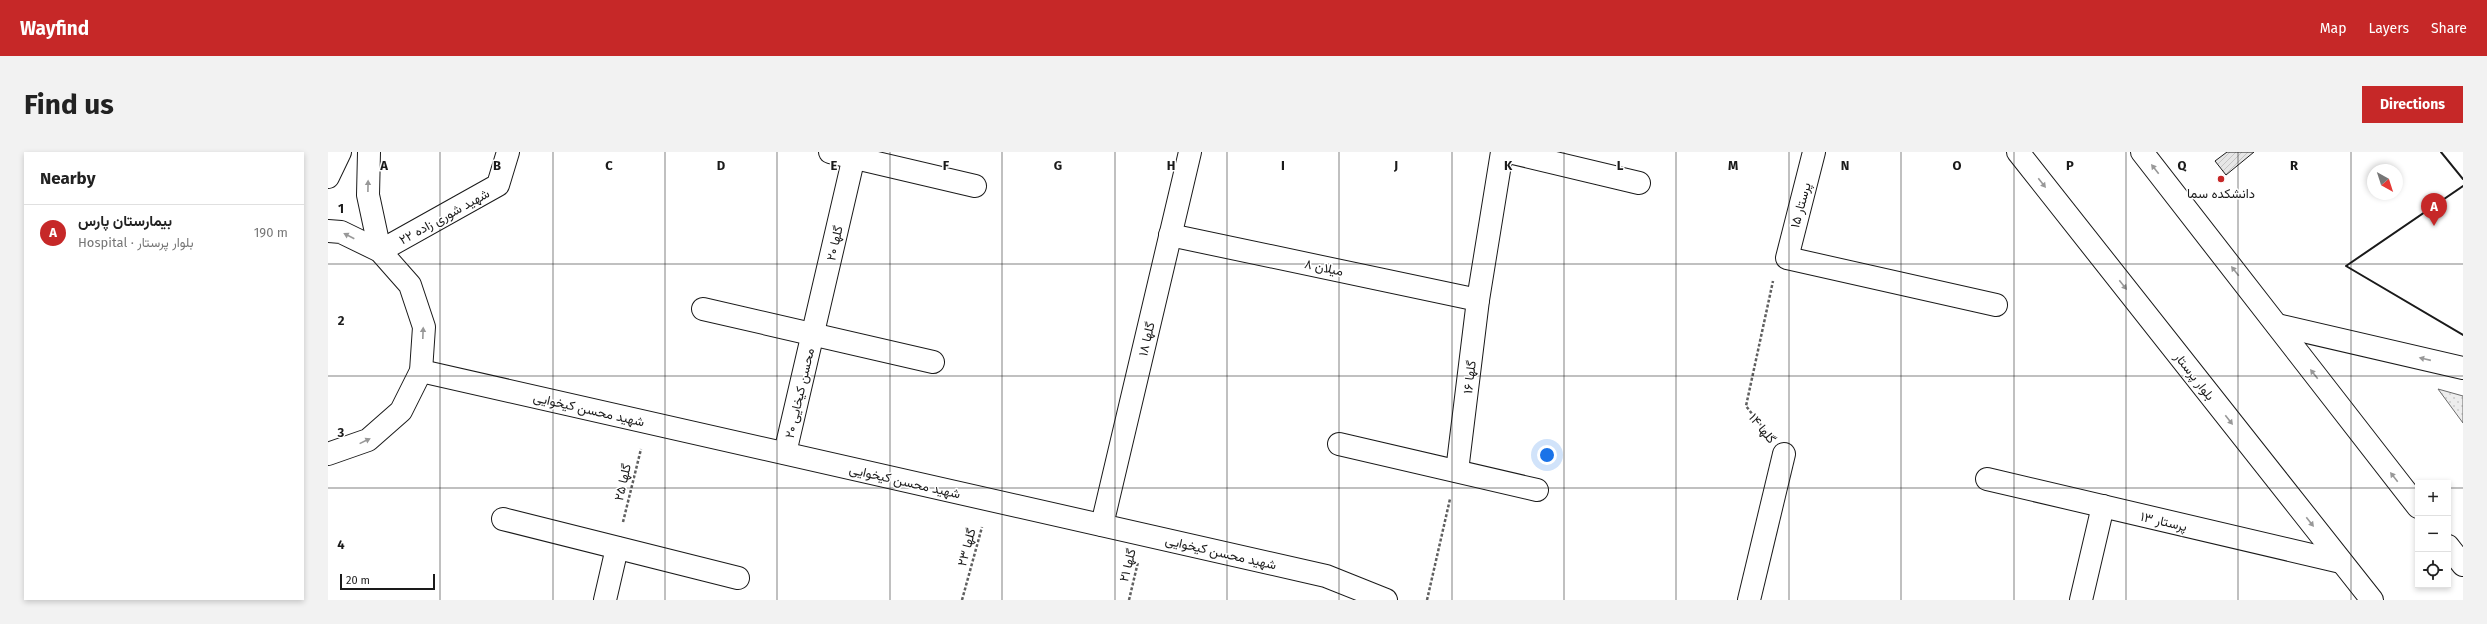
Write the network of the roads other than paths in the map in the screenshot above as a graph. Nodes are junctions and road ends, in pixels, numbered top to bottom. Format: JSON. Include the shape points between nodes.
{"nodes":[{"id":1,"x":340,"y":152,"type":"edge"},
{"id":2,"x":369,"y":152,"type":"edge"},
{"id":3,"x":508,"y":152,"type":"edge"},
{"id":4,"x":830,"y":152,"type":"edge"},
{"id":5,"x":1190,"y":152,"type":"edge"},
{"id":6,"x":1502,"y":152,"type":"edge"},
{"id":7,"x":1509,"y":152,"type":"edge"},
{"id":8,"x":1814,"y":152,"type":"edge"},
{"id":9,"x":2018,"y":152,"type":"edge"},
{"id":10,"x":2142,"y":152,"type":"edge"},
{"id":11,"x":854,"y":155,"type":"edge"},
{"id":12,"x":328,"y":177,"type":"edge"},
{"id":13,"x":1639,"y":183,"type":"dead end"},
{"id":14,"x":975,"y":186,"type":"dead end"},
{"id":15,"x":328,"y":231,"type":"edge"},
{"id":16,"x":1170,"y":235,"type":"junction"},
{"id":17,"x":380,"y":251,"type":"junction"},
{"id":18,"x":1478,"y":300,"type":"junction"},
{"id":19,"x":1996,"y":305,"type":"dead end"},
{"id":20,"x":703,"y":309,"type":"dead end"},
{"id":21,"x":2276,"y":325,"type":"junction"},
{"id":22,"x":813,"y":334,"type":"junction"},
{"id":23,"x":933,"y":362,"type":"dead end"},
{"id":24,"x":2463,"y":368,"type":"edge"},
{"id":25,"x":421,"y":371,"type":"junction"},
{"id":26,"x":1339,"y":444,"type":"dead end"},
{"id":27,"x":784,"y":453,"type":"junction"},
{"id":28,"x":328,"y":454,"type":"edge"},
{"id":29,"x":1784,"y":454,"type":"road end"},
{"id":30,"x":1457,"y":471,"type":"junction"},
{"id":31,"x":1987,"y":479,"type":"dead end"},
{"id":32,"x":1536,"y":490,"type":"dead end"},
{"id":33,"x":2415,"y":503,"type":"edge"},
{"id":34,"x":2103,"y":506,"type":"junction"},
{"id":35,"x":503,"y":519,"type":"dead end"},
{"id":36,"x":1102,"y":525,"type":"junction"},
{"id":37,"x":617,"y":548,"type":"junction"},
{"id":38,"x":2451,"y":550,"type":"edge"},
{"id":39,"x":2341,"y":562,"type":"junction"},
{"id":40,"x":2463,"y":565,"type":"edge"},
{"id":41,"x":738,"y":578,"type":"dead end"},
{"id":42,"x":605,"y":600,"type":"edge"},
{"id":43,"x":1386,"y":600,"type":"edge"},
{"id":44,"x":1749,"y":600,"type":"edge"},
{"id":45,"x":2081,"y":600,"type":"edge"},
{"id":46,"x":2372,"y":600,"type":"edge"}],
"edges":[{"from":1,"to":12,"type":"street"},
{"from":17,"to":2,"type":"street","one_way":true,"via":[[368,195]]},
{"from":3,"to":17,"type":"street","name":"شهید شوری زاده ۲۲","via":[[498,185]]},
{"from":4,"to":11,"type":"street"},
{"from":5,"to":16,"type":"street","name":"گلها ۱۸"},
{"from":6,"to":18,"type":"street","name":"گلها ۱۶"},
{"from":7,"to":13,"type":"street"},
{"from":8,"to":19,"type":"street","name":"پرستار ۱۵","via":[[1787,258]]},
{"from":9,"to":39,"type":"street","name":"بلوار پرستار","one_way":true},
{"from":21,"to":10,"type":"street","one_way":true},
{"from":11,"to":14,"type":"street"},
{"from":11,"to":22,"type":"street","name":"گلها ۲۰"},
{"from":17,"to":15,"type":"street","one_way":true,"via":[[341,232]]},
{"from":16,"to":18,"type":"street","name":"میلان ۸"},
{"from":16,"to":36,"type":"street","name":"گلها ۱۸"},
{"from":25,"to":17,"type":"street","one_way":true,"via":[[424,327],[410,285]]},
{"from":18,"to":30,"type":"street","name":"گلها ۱۶"},
{"from":20,"to":22,"type":"street"},
{"from":24,"to":21,"type":"street","one_way":true},
{"from":33,"to":21,"type":"street","one_way":true},
{"from":22,"to":23,"type":"street"},
{"from":22,"to":27,"type":"street","name":"محسن کیخایی ۲۰"},
{"from":25,"to":27,"type":"street","name":"شهید محسن کیخوایی"},
{"from":28,"to":25,"type":"street","one_way":true,"via":[[368,440],[401,411]]},
{"from":26,"to":30,"type":"street"},
{"from":27,"to":36,"type":"street","name":"شهید محسن کیخوایی"},
{"from":29,"to":44,"type":"street","name":"گلها ۱۴"},
{"from":30,"to":32,"type":"street"},
{"from":31,"to":34,"type":"street","name":"پرستار ۱۳"},
{"from":34,"to":39,"type":"street","name":"پرستار ۱۳"},
{"from":34,"to":45,"type":"street"},
{"from":35,"to":37,"type":"street"},
{"from":36,"to":43,"type":"street","name":"شهید محسن کیخوایی","via":[[1326,576]]},
{"from":37,"to":41,"type":"street"},
{"from":37,"to":42,"type":"street"},
{"from":38,"to":40,"type":"street"},
{"from":39,"to":46,"type":"street","name":"بلوار پرستار"}]}
